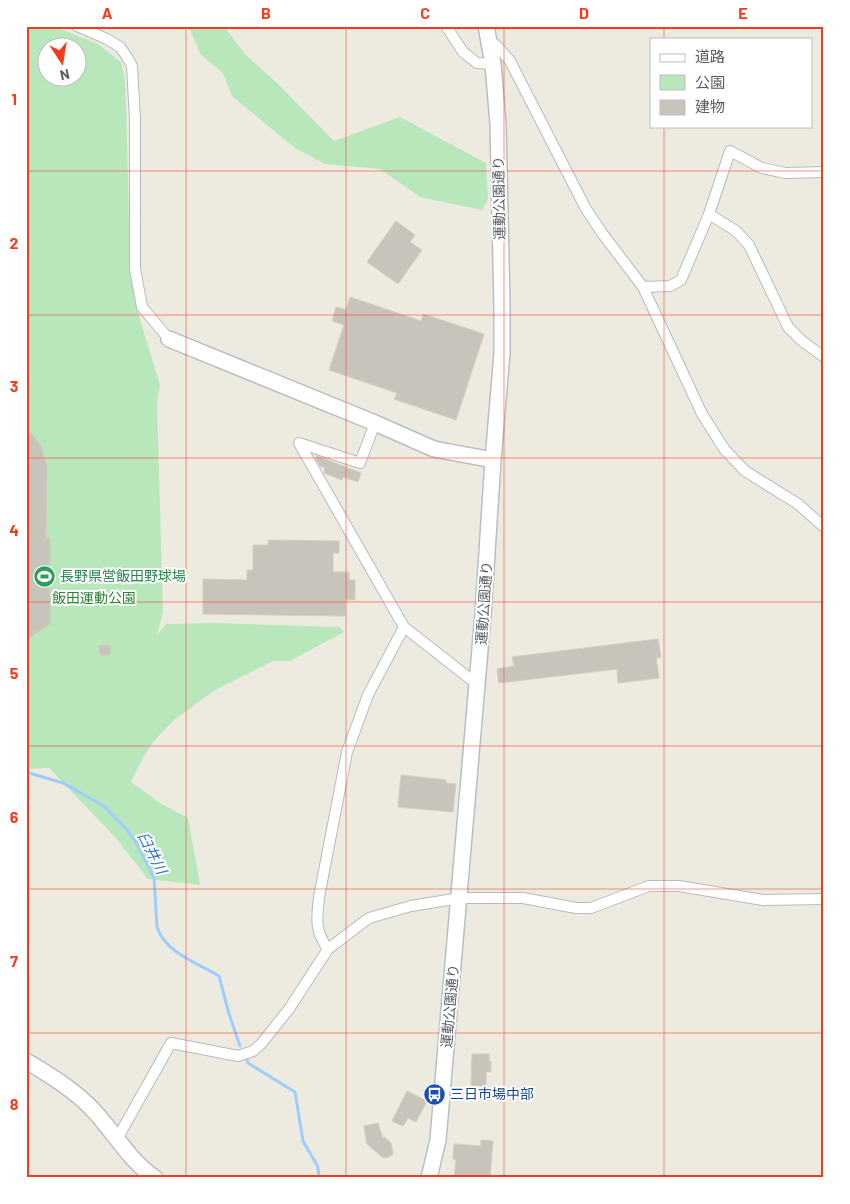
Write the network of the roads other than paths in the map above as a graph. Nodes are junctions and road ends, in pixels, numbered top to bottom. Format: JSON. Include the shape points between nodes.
{"nodes":[{"id":1,"x":77,"y":26,"type":"edge"},
{"id":2,"x":446,"y":26,"type":"edge"},
{"id":3,"x":487,"y":33,"type":"edge"},
{"id":4,"x":493,"y":64,"type":"junction"},
{"id":5,"x":824,"y":172,"type":"edge"},
{"id":6,"x":709,"y":214,"type":"junction"},
{"id":7,"x":642,"y":288,"type":"junction"},
{"id":8,"x":169,"y":339,"type":"joint"},
{"id":9,"x":824,"y":357,"type":"edge"},
{"id":10,"x":375,"y":423,"type":"junction"},
{"id":11,"x":493,"y":460,"type":"junction"},
{"id":12,"x":824,"y":527,"type":"edge"},
{"id":13,"x":404,"y":627,"type":"junction"},
{"id":14,"x":478,"y":685,"type":"junction"},
{"id":15,"x":460,"y":898,"type":"junction"},
{"id":16,"x":824,"y":899,"type":"edge"},
{"id":17,"x":328,"y":948,"type":"junction"},
{"id":18,"x":26,"y":1061,"type":"edge"},
{"id":19,"x":117,"y":1140,"type":"junction"},
{"id":20,"x":155,"y":1178,"type":"edge"},
{"id":21,"x":430,"y":1178,"type":"edge"}],
"edges":[{"from":1,"to":8,"type":"street","via":[[120,47],[132,66],[135,269],[142,307]]},
{"from":2,"to":4,"type":"street","via":[[463,52],[477,62]]},
{"from":3,"to":4,"type":"street","name":"運動公園通り"},
{"from":3,"to":7,"type":"street","via":[[510,61],[586,209]]},
{"from":4,"to":11,"type":"street","name":"運動公園通り","via":[[498,124],[502,306],[502,353]]},
{"from":5,"to":6,"type":"street","via":[[785,173],[762,168],[730,151]]},
{"from":6,"to":7,"type":"street","via":[[680,280],[670,286]]},
{"from":6,"to":9,"type":"street","via":[[736,231],[749,245],[788,327]]},
{"from":7,"to":12,"type":"street","via":[[702,414],[725,450],[746,471],[798,504]]},
{"from":8,"to":10,"type":"street"},
{"from":10,"to":11,"type":"street","via":[[434,449]]},
{"from":10,"to":13,"type":"street","via":[[360,463],[299,443]]},
{"from":11,"to":14,"type":"street","name":"運動公園通り"},
{"from":13,"to":14,"type":"street"},
{"from":13,"to":17,"type":"street","via":[[368,695],[347,752],[316,920],[320,938]]},
{"from":14,"to":15,"type":"street","name":"運動公園通り"},
{"from":15,"to":16,"type":"street","via":[[523,898],[591,908],[648,886],[679,886],[763,900]]},
{"from":15,"to":17,"type":"street","via":[[411,906],[369,918]]},
{"from":15,"to":21,"type":"street","name":"運動公園通り","via":[[438,1140]]},
{"from":17,"to":19,"type":"street","via":[[289,1009],[253,1051],[238,1056],[171,1044]]},
{"from":18,"to":19,"type":"street","via":[[82,1100]]},
{"from":19,"to":20,"type":"street","via":[[142,1169]]}]}
